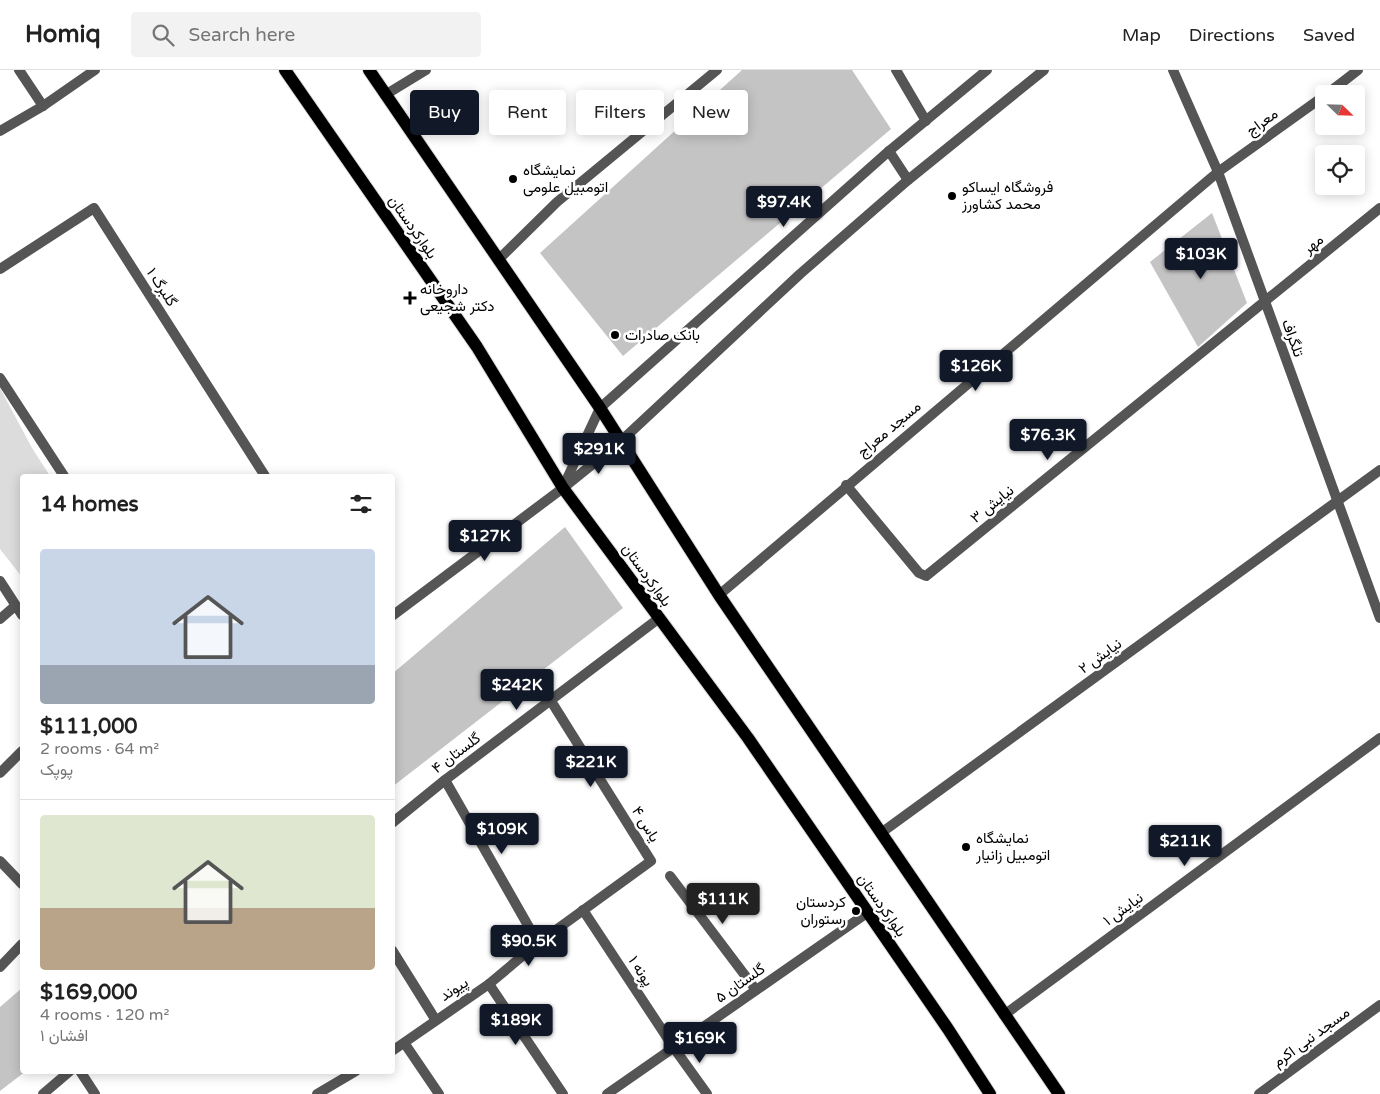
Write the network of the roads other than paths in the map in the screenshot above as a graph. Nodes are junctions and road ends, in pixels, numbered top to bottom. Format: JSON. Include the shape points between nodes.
{"nodes":[{"id":1,"x":19,"y":70,"type":"edge"},
{"id":2,"x":95,"y":70,"type":"edge"},
{"id":3,"x":285,"y":70,"type":"edge"},
{"id":4,"x":369,"y":70,"type":"edge"},
{"id":5,"x":426,"y":70,"type":"edge"},
{"id":6,"x":717,"y":70,"type":"edge"},
{"id":7,"x":896,"y":70,"type":"edge"},
{"id":8,"x":987,"y":70,"type":"edge"},
{"id":9,"x":1044,"y":70,"type":"edge"},
{"id":10,"x":1173,"y":70,"type":"edge"},
{"id":11,"x":1358,"y":70,"type":"edge"},
{"id":12,"x":1339,"y":85,"type":"edge"},
{"id":13,"x":385,"y":95,"type":"junction"},
{"id":14,"x":1315,"y":102,"type":"edge"},
{"id":15,"x":43,"y":106,"type":"junction"},
{"id":16,"x":926,"y":121,"type":"junction"},
{"id":17,"x":0,"y":131,"type":"edge"},
{"id":18,"x":889,"y":152,"type":"junction"},
{"id":19,"x":1218,"y":172,"type":"junction"},
{"id":20,"x":908,"y":180,"type":"junction"},
{"id":21,"x":1379,"y":212,"type":"edge"},
{"id":22,"x":499,"y":259,"type":"junction"},
{"id":23,"x":0,"y":269,"type":"edge"},
{"id":24,"x":1264,"y":303,"type":"junction"},
{"id":25,"x":0,"y":378,"type":"edge"},
{"id":26,"x":600,"y":408,"type":"junction"},
{"id":27,"x":620,"y":442,"type":"junction"},
{"id":28,"x":1380,"y":470,"type":"edge"},
{"id":29,"x":63,"y":474,"type":"edge"},
{"id":30,"x":261,"y":474,"type":"edge"},
{"id":31,"x":846,"y":485,"type":"junction"},
{"id":32,"x":563,"y":488,"type":"junction"},
{"id":33,"x":1337,"y":503,"type":"junction"},
{"id":34,"x":0,"y":581,"type":"edge"},
{"id":35,"x":719,"y":594,"type":"junction"},
{"id":36,"x":15,"y":606,"type":"junction"},
{"id":37,"x":20,"y":612,"type":"edge"},
{"id":38,"x":395,"y":614,"type":"edge"},
{"id":39,"x":1380,"y":618,"type":"edge"},
{"id":40,"x":0,"y":619,"type":"edge"},
{"id":41,"x":658,"y":619,"type":"junction"},
{"id":42,"x":551,"y":701,"type":"junction"},
{"id":43,"x":1380,"y":738,"type":"edge"},
{"id":44,"x":20,"y":753,"type":"edge"},
{"id":45,"x":0,"y":773,"type":"edge"},
{"id":46,"x":445,"y":780,"type":"junction"},
{"id":47,"x":395,"y":821,"type":"edge"},
{"id":48,"x":881,"y":833,"type":"junction"},
{"id":49,"x":0,"y":861,"type":"edge"},
{"id":50,"x":651,"y":862,"type":"joint"},
{"id":51,"x":670,"y":876,"type":"dead end"},
{"id":52,"x":20,"y":882,"type":"edge"},
{"id":53,"x":583,"y":910,"type":"junction"},
{"id":54,"x":867,"y":913,"type":"junction"},
{"id":55,"x":538,"y":943,"type":"junction"},
{"id":56,"x":20,"y":946,"type":"edge"},
{"id":57,"x":395,"y":955,"type":"edge"},
{"id":58,"x":0,"y":967,"type":"edge"},
{"id":59,"x":489,"y":984,"type":"junction"},
{"id":60,"x":756,"y":990,"type":"junction"},
{"id":61,"x":1380,"y":1005,"type":"edge"},
{"id":62,"x":1004,"y":1015,"type":"junction"},
{"id":63,"x":435,"y":1019,"type":"junction"},
{"id":64,"x":405,"y":1044,"type":"junction"},
{"id":65,"x":674,"y":1048,"type":"junction"},
{"id":66,"x":395,"y":1049,"type":"edge"},
{"id":67,"x":66,"y":1074,"type":"edge"},
{"id":68,"x":82,"y":1074,"type":"edge"},
{"id":69,"x":351,"y":1074,"type":"edge"},
{"id":70,"x":320,"y":1093,"type":"edge"},
{"id":71,"x":43,"y":1094,"type":"edge"},
{"id":72,"x":95,"y":1094,"type":"edge"},
{"id":73,"x":439,"y":1094,"type":"edge"},
{"id":74,"x":563,"y":1094,"type":"edge"},
{"id":75,"x":607,"y":1094,"type":"edge"},
{"id":76,"x":707,"y":1094,"type":"edge"},
{"id":77,"x":990,"y":1094,"type":"edge"},
{"id":78,"x":1059,"y":1094,"type":"edge"},
{"id":79,"x":1259,"y":1094,"type":"edge"}],
"edges":[{"from":1,"to":15,"type":"street"},
{"from":2,"to":15,"type":"street"},
{"from":3,"to":32,"type":"main road","name":"بلوارکردستان","via":[[477,347]]},
{"from":4,"to":13,"type":"main road"},
{"from":5,"to":13,"type":"street"},
{"from":6,"to":22,"type":"street","via":[[557,202]]},
{"from":7,"to":16,"type":"street"},
{"from":8,"to":16,"type":"street"},
{"from":9,"to":20,"type":"street"},
{"from":10,"to":19,"type":"street","name":"تلگراف"},
{"from":11,"to":12,"type":"street"},
{"from":13,"to":22,"type":"main road"},
{"from":14,"to":19,"type":"street","name":"معراج"},
{"from":15,"to":17,"type":"street"},
{"from":16,"to":18,"type":"street"},
{"from":18,"to":20,"type":"street"},
{"from":18,"to":26,"type":"street"},
{"from":19,"to":24,"type":"street","name":"تلگراف"},
{"from":19,"to":31,"type":"street","name":"مسجد معراج"},
{"from":20,"to":27,"type":"street","via":[[800,274]]},
{"from":21,"to":24,"type":"street","name":"مهر"},
{"from":22,"to":26,"type":"main road"},
{"from":23,"to":30,"type":"street","name":"گلبرگ ۱","via":[[94,208]]},
{"from":24,"to":31,"type":"street","name":"نیایش ۳","via":[[926,576],[920,574]]},
{"from":24,"to":33,"type":"street","name":"تلگراف"},
{"from":25,"to":29,"type":"street"},
{"from":26,"to":27,"type":"main road"},
{"from":26,"to":32,"type":"street"},
{"from":27,"to":32,"type":"street"},
{"from":27,"to":35,"type":"main road"},
{"from":28,"to":33,"type":"street","name":"نیایش ۲"},
{"from":31,"to":35,"type":"street","name":"مسجد معراج"},
{"from":32,"to":38,"type":"street"},
{"from":32,"to":41,"type":"main road","name":"بلوارکردستان"},
{"from":33,"to":39,"type":"street","name":"تلگراف"},
{"from":33,"to":48,"type":"street","name":"نیایش ۲"},
{"from":34,"to":36,"type":"street"},
{"from":35,"to":48,"type":"main road"},
{"from":36,"to":37,"type":"street"},
{"from":36,"to":40,"type":"street"},
{"from":41,"to":42,"type":"street","name":"گلستان ۴"},
{"from":41,"to":54,"type":"main road","name":"بلوارکردستان","via":[[748,738]]},
{"from":42,"to":46,"type":"street","name":"گلستان ۴"},
{"from":42,"to":50,"type":"street","name":"یاس ۴"},
{"from":43,"to":62,"type":"street","name":"نیایش ۱"},
{"from":44,"to":45,"type":"street"},
{"from":46,"to":47,"type":"street","name":"گلستان ۴"},
{"from":46,"to":55,"type":"street"},
{"from":48,"to":62,"type":"main road"},
{"from":49,"to":52,"type":"street"},
{"from":50,"to":53,"type":"street","name":"پیوند"},
{"from":51,"to":60,"type":"street"},
{"from":53,"to":55,"type":"street","name":"پیوند"},
{"from":53,"to":65,"type":"street","name":"پونه ۱"},
{"from":54,"to":60,"type":"street","name":"گلستان ۵"},
{"from":54,"to":77,"type":"main road","name":"بلوارکردستان"},
{"from":55,"to":59,"type":"street","name":"پیوند"},
{"from":56,"to":58,"type":"street"},
{"from":57,"to":63,"type":"street"},
{"from":59,"to":63,"type":"street","name":"پیوند"},
{"from":59,"to":74,"type":"street"},
{"from":60,"to":65,"type":"street","name":"گلستان ۵"},
{"from":61,"to":79,"type":"street","name":"مسجد نبی اکرم"},
{"from":62,"to":78,"type":"main road"},
{"from":63,"to":64,"type":"street","name":"پیوند"},
{"from":64,"to":66,"type":"street","name":"پیوند"},
{"from":64,"to":73,"type":"street"},
{"from":65,"to":75,"type":"street","name":"گلستان ۵"},
{"from":65,"to":76,"type":"street","name":"پونه ۱"},
{"from":67,"to":71,"type":"street"},
{"from":68,"to":72,"type":"street"},
{"from":69,"to":70,"type":"street"}]}
